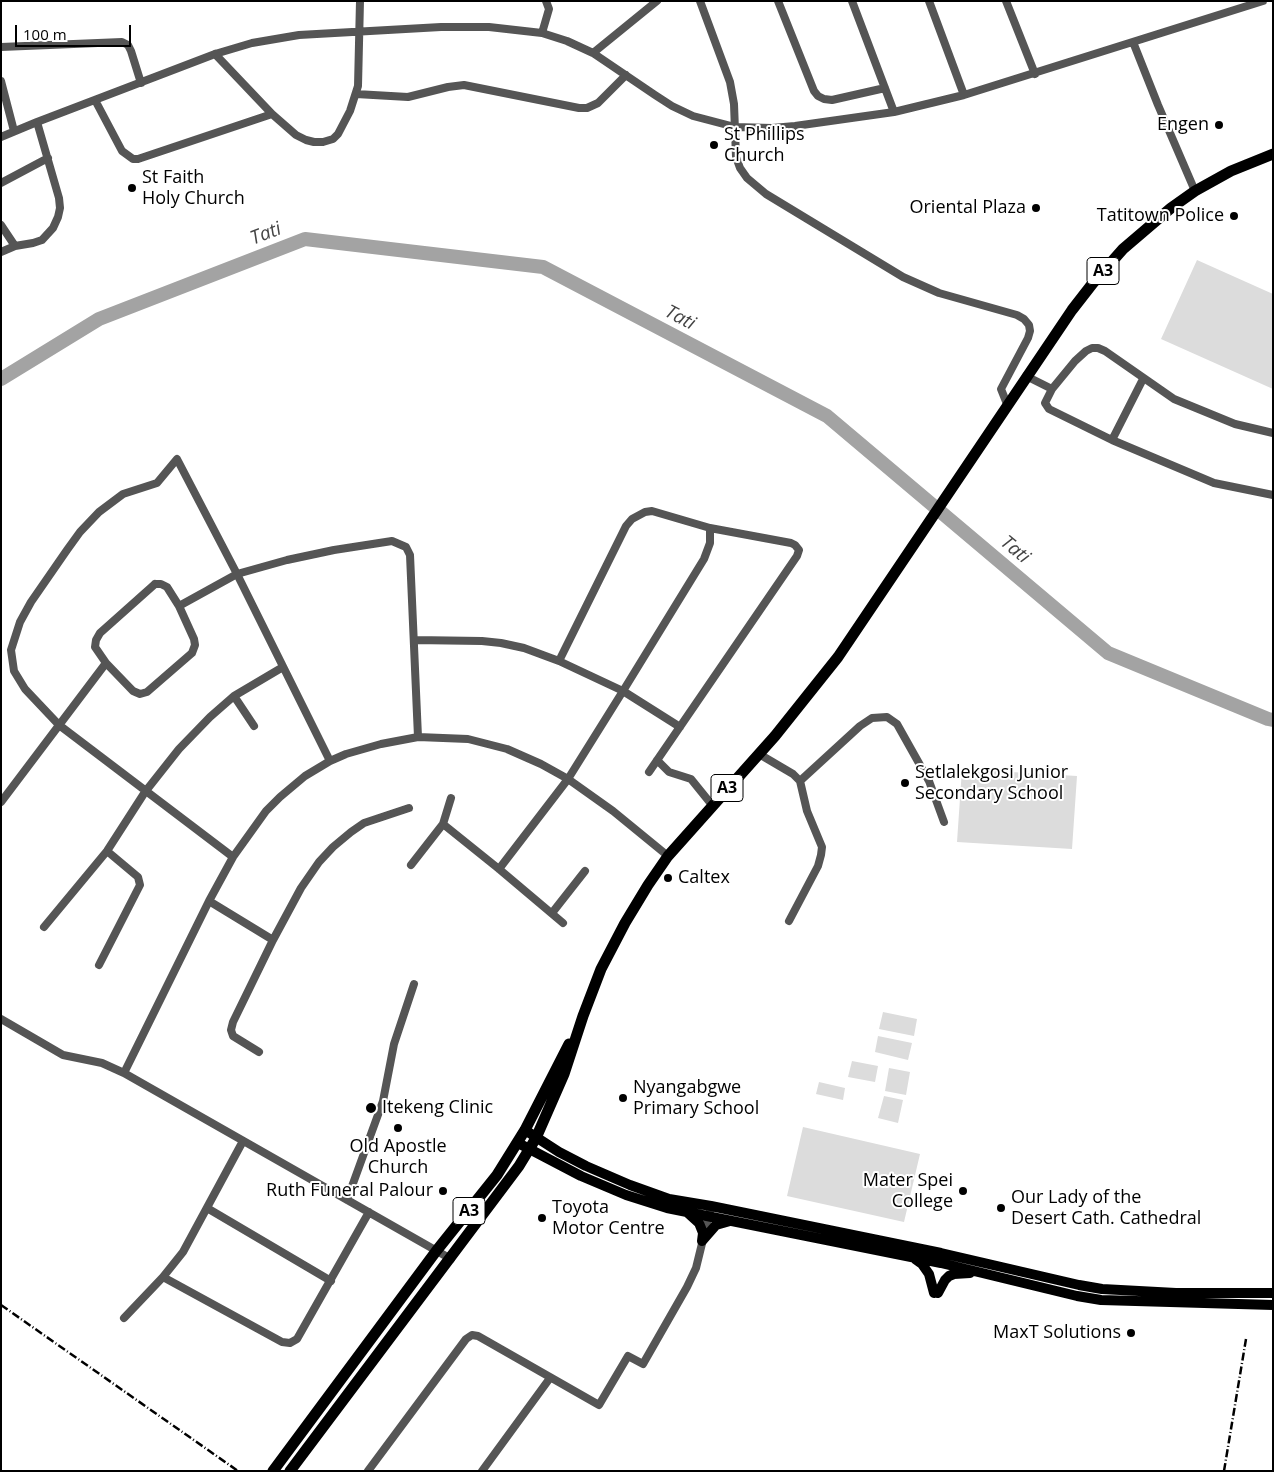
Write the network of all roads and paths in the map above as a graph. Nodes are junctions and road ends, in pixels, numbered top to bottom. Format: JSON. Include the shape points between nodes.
{"nodes":[{"id":1,"x":360,"y":1,"type":"edge"},
{"id":2,"x":546,"y":1,"type":"edge"},
{"id":3,"x":657,"y":1,"type":"edge"},
{"id":4,"x":700,"y":1,"type":"edge"},
{"id":5,"x":778,"y":1,"type":"edge"},
{"id":6,"x":852,"y":1,"type":"edge"},
{"id":7,"x":929,"y":1,"type":"edge"},
{"id":8,"x":1006,"y":1,"type":"edge"},
{"id":9,"x":1229,"y":1,"type":"edge"},
{"id":10,"x":1263,"y":1,"type":"edge"},
{"id":11,"x":1233,"y":10,"type":"junction"},
{"id":12,"x":359,"y":31,"type":"junction"},
{"id":13,"x":542,"y":33,"type":"junction"},
{"id":14,"x":1133,"y":42,"type":"junction"},
{"id":15,"x":1,"y":47,"type":"edge"},
{"id":16,"x":593,"y":53,"type":"junction"},
{"id":17,"x":215,"y":54,"type":"junction"},
{"id":18,"x":1035,"y":74,"type":"junction"},
{"id":19,"x":626,"y":75,"type":"junction"},
{"id":20,"x":1,"y":82,"type":"edge"},
{"id":21,"x":141,"y":83,"type":"junction"},
{"id":22,"x":885,"y":88,"type":"junction"},
{"id":23,"x":356,"y":94,"type":"junction"},
{"id":24,"x":964,"y":95,"type":"junction"},
{"id":25,"x":95,"y":100,"type":"junction"},
{"id":26,"x":894,"y":112,"type":"junction"},
{"id":27,"x":272,"y":114,"type":"junction"},
{"id":28,"x":36,"y":122,"type":"junction"},
{"id":29,"x":735,"y":127,"type":"junction"},
{"id":30,"x":14,"y":131,"type":"junction"},
{"id":31,"x":1,"y":137,"type":"edge"},
{"id":32,"x":1273,"y":154,"type":"edge"},
{"id":33,"x":48,"y":158,"type":"junction"},
{"id":34,"x":1,"y":183,"type":"edge"},
{"id":35,"x":1195,"y":191,"type":"junction"},
{"id":36,"x":1,"y":225,"type":"edge"},
{"id":37,"x":15,"y":246,"type":"junction"},
{"id":38,"x":1,"y":252,"type":"edge"},
{"id":39,"x":1026,"y":376,"type":"junction"},
{"id":40,"x":1143,"y":379,"type":"junction"},
{"id":41,"x":1052,"y":389,"type":"junction"},
{"id":42,"x":1007,"y":404,"type":"junction"},
{"id":43,"x":1273,"y":433,"type":"edge"},
{"id":44,"x":1112,"y":440,"type":"junction"},
{"id":45,"x":1273,"y":495,"type":"edge"},
{"id":46,"x":710,"y":528,"type":"junction"},
{"id":47,"x":237,"y":574,"type":"junction"},
{"id":48,"x":179,"y":606,"type":"junction"},
{"id":49,"x":414,"y":640,"type":"junction"},
{"id":50,"x":559,"y":661,"type":"junction"},
{"id":51,"x":106,"y":663,"type":"junction"},
{"id":52,"x":283,"y":668,"type":"junction"},
{"id":53,"x":623,"y":691,"type":"junction"},
{"id":54,"x":234,"y":696,"type":"junction"},
{"id":55,"x":59,"y":725,"type":"junction"},
{"id":56,"x":254,"y":726,"type":"dead end"},
{"id":57,"x":680,"y":727,"type":"junction"},
{"id":58,"x":418,"y":737,"type":"junction"},
{"id":59,"x":759,"y":754,"type":"junction"},
{"id":60,"x":330,"y":760,"type":"junction"},
{"id":61,"x":657,"y":760,"type":"junction"},
{"id":62,"x":649,"y":772,"type":"dead end"},
{"id":63,"x":568,"y":779,"type":"junction"},
{"id":64,"x":800,"y":781,"type":"junction"},
{"id":65,"x":145,"y":792,"type":"junction"},
{"id":66,"x":451,"y":798,"type":"dead end"},
{"id":67,"x":1,"y":802,"type":"edge"},
{"id":68,"x":712,"y":805,"type":"junction"},
{"id":69,"x":409,"y":808,"type":"dead end"},
{"id":70,"x":944,"y":822,"type":"dead end"},
{"id":71,"x":443,"y":824,"type":"junction"},
{"id":72,"x":107,"y":851,"type":"junction"},
{"id":73,"x":668,"y":856,"type":"junction"},
{"id":74,"x":233,"y":857,"type":"junction"},
{"id":75,"x":412,"y":865,"type":"dead end"},
{"id":76,"x":499,"y":869,"type":"junction"},
{"id":77,"x":585,"y":871,"type":"dead end"},
{"id":78,"x":209,"y":901,"type":"junction"},
{"id":79,"x":552,"y":913,"type":"junction"},
{"id":80,"x":789,"y":921,"type":"dead end"},
{"id":81,"x":563,"y":923,"type":"dead end"},
{"id":82,"x":44,"y":927,"type":"dead end"},
{"id":83,"x":273,"y":940,"type":"junction"},
{"id":84,"x":99,"y":965,"type":"dead end"},
{"id":85,"x":414,"y":984,"type":"dead end"},
{"id":86,"x":583,"y":1016,"type":"junction"},
{"id":87,"x":1,"y":1019,"type":"edge"},
{"id":88,"x":259,"y":1052,"type":"dead end"},
{"id":89,"x":124,"y":1073,"type":"junction"},
{"id":90,"x":525,"y":1130,"type":"junction"},
{"id":91,"x":536,"y":1138,"type":"junction"},
{"id":92,"x":243,"y":1141,"type":"junction"},
{"id":93,"x":518,"y":1143,"type":"junction"},
{"id":94,"x":529,"y":1150,"type":"junction"},
{"id":95,"x":347,"y":1200,"type":"junction"},
{"id":96,"x":207,"y":1208,"type":"junction"},
{"id":97,"x":710,"y":1211,"type":"junction"},
{"id":98,"x":369,"y":1212,"type":"junction"},
{"id":99,"x":687,"y":1212,"type":"junction"},
{"id":100,"x":731,"y":1221,"type":"junction"},
{"id":101,"x":702,"y":1241,"type":"junction"},
{"id":102,"x":437,"y":1250,"type":"junction"},
{"id":103,"x":451,"y":1258,"type":"junction"},
{"id":104,"x":913,"y":1258,"type":"junction"},
{"id":105,"x":986,"y":1269,"type":"junction"},
{"id":106,"x":164,"y":1277,"type":"junction"},
{"id":107,"x":331,"y":1281,"type":"junction"},
{"id":108,"x":1273,"y":1293,"type":"edge"},
{"id":109,"x":1273,"y":1305,"type":"edge"},
{"id":110,"x":124,"y":1318,"type":"dead end"},
{"id":111,"x":550,"y":1378,"type":"junction"},
{"id":112,"x":483,"y":1469,"type":"edge"},
{"id":113,"x":273,"y":1471,"type":"edge"},
{"id":114,"x":290,"y":1471,"type":"edge"},
{"id":115,"x":368,"y":1471,"type":"edge"},
{"id":116,"x":493,"y":1471,"type":"edge"}],
"edges":[{"from":1,"to":12,"type":"street"},
{"from":2,"to":13,"type":"street","via":[[549,9]]},
{"from":3,"to":16,"type":"street"},
{"from":4,"to":29,"type":"street","via":[[730,82]]},
{"from":5,"to":22,"type":"street","via":[[818,96],[832,100]]},
{"from":6,"to":22,"type":"street"},
{"from":7,"to":24,"type":"street"},
{"from":8,"to":18,"type":"street"},
{"from":9,"to":11,"type":"street"},
{"from":10,"to":11,"type":"street"},
{"from":11,"to":14,"type":"street"},
{"from":12,"to":13,"type":"street","via":[[489,27]]},
{"from":12,"to":17,"type":"street","via":[[274,38]]},
{"from":12,"to":23,"type":"street"},
{"from":13,"to":16,"type":"street"},
{"from":14,"to":18,"type":"street"},
{"from":14,"to":35,"type":"street"},
{"from":15,"to":21,"type":"street","via":[[122,42],[131,51]]},
{"from":16,"to":19,"type":"street"},
{"from":17,"to":21,"type":"street"},
{"from":17,"to":27,"type":"street"},
{"from":18,"to":24,"type":"street"},
{"from":19,"to":23,"type":"street","via":[[598,103],[587,108],[464,85],[408,98]]},
{"from":19,"to":29,"type":"street","via":[[672,106],[694,116]]},
{"from":20,"to":30,"type":"street"},
{"from":21,"to":25,"type":"street"},
{"from":22,"to":26,"type":"street"},
{"from":23,"to":27,"type":"street","via":[[338,134],[324,142],[296,135]]},
{"from":24,"to":26,"type":"street"},
{"from":25,"to":27,"type":"street","via":[[122,152],[138,159]]},
{"from":25,"to":28,"type":"street"},
{"from":26,"to":29,"type":"street","via":[[795,126]]},
{"from":28,"to":30,"type":"street"},
{"from":28,"to":33,"type":"street"},
{"from":29,"to":42,"type":"street","via":[[736,157],[740,168],[766,194],[921,286],[1024,319],[1029,325],[1028,338],[1002,384],[1002,395]]},
{"from":30,"to":31,"type":"street"},
{"from":32,"to":35,"type":"highway","number":"A3","via":[[1230,171]]},
{"from":33,"to":34,"type":"street"},
{"from":33,"to":37,"type":"street","via":[[59,198],[58,217],[42,240]]},
{"from":35,"to":39,"type":"highway","number":"A3","via":[[1146,228],[1108,265]]},
{"from":36,"to":37,"type":"street"},
{"from":37,"to":38,"type":"street"},
{"from":39,"to":41,"type":"street"},
{"from":39,"to":42,"type":"highway","number":"A3"},
{"from":40,"to":41,"type":"street","via":[[1104,351],[1092,348],[1075,361]]},
{"from":40,"to":43,"type":"street","via":[[1191,407],[1235,424]]},
{"from":40,"to":44,"type":"street"},
{"from":41,"to":44,"type":"street","via":[[1045,403],[1049,409]]},
{"from":42,"to":59,"type":"highway","number":"A3","via":[[838,657]]},
{"from":44,"to":45,"type":"street","via":[[1214,483]]},
{"from":46,"to":50,"type":"street","via":[[652,512],[632,519]]},
{"from":46,"to":53,"type":"street","via":[[710,543],[704,559]]},
{"from":46,"to":57,"type":"street","via":[[791,543],[799,550],[798,556]]},
{"from":47,"to":48,"type":"street"},
{"from":47,"to":49,"type":"street","via":[[334,550],[392,541],[399,543],[406,547],[410,556]]},
{"from":47,"to":52,"type":"street"},
{"from":47,"to":55,"type":"street","via":[[177,459],[157,482],[123,494],[110,503],[80,532],[67,550],[31,602],[13,639],[11,659],[14,671],[25,689]]},
{"from":48,"to":51,"type":"street","via":[[167,587],[155,584],[100,633],[95,647]]},
{"from":48,"to":51,"type":"street","via":[[195,645],[192,653],[147,692],[133,691]]},
{"from":49,"to":50,"type":"street","via":[[501,643]]},
{"from":49,"to":58,"type":"street"},
{"from":50,"to":53,"type":"street"},
{"from":51,"to":55,"type":"street"},
{"from":52,"to":54,"type":"street"},
{"from":52,"to":60,"type":"street"},
{"from":53,"to":57,"type":"street"},
{"from":53,"to":63,"type":"street"},
{"from":54,"to":56,"type":"street"},
{"from":54,"to":65,"type":"street","via":[[179,749]]},
{"from":55,"to":65,"type":"street"},
{"from":55,"to":67,"type":"street"},
{"from":57,"to":61,"type":"street"},
{"from":58,"to":60,"type":"street","via":[[381,744]]},
{"from":58,"to":63,"type":"street","via":[[487,743],[525,756]]},
{"from":59,"to":64,"type":"street"},
{"from":59,"to":68,"type":"highway","number":"A3"},
{"from":60,"to":74,"type":"street","via":[[305,776],[266,811]]},
{"from":61,"to":62,"type":"street"},
{"from":61,"to":68,"type":"street","via":[[669,772],[691,779]]},
{"from":63,"to":73,"type":"street"},
{"from":63,"to":76,"type":"street"},
{"from":64,"to":70,"type":"street","via":[[860,726],[872,718],[887,717],[897,724],[929,781]]},
{"from":64,"to":80,"type":"street","via":[[822,855]]},
{"from":65,"to":72,"type":"street"},
{"from":65,"to":74,"type":"street"},
{"from":66,"to":71,"type":"street"},
{"from":68,"to":73,"type":"highway","number":"A3"},
{"from":69,"to":83,"type":"street","via":[[364,823],[333,847],[301,888]]},
{"from":71,"to":75,"type":"street"},
{"from":71,"to":76,"type":"street"},
{"from":72,"to":82,"type":"street"},
{"from":72,"to":84,"type":"street","via":[[138,877],[140,885]]},
{"from":73,"to":86,"type":"highway","number":"A3","via":[[625,923],[601,969]]},
{"from":74,"to":78,"type":"street"},
{"from":76,"to":79,"type":"street"},
{"from":77,"to":79,"type":"street"},
{"from":78,"to":83,"type":"street"},
{"from":78,"to":89,"type":"street"},
{"from":79,"to":81,"type":"street"},
{"from":83,"to":88,"type":"street","via":[[231,1030],[233,1036]]},
{"from":85,"to":95,"type":"street","via":[[394,1044],[383,1101]]},
{"from":86,"to":90,"type":"highway","number":"A3"},
{"from":86,"to":91,"type":"highway","number":"A3","via":[[564,1074]]},
{"from":87,"to":89,"type":"street","via":[[63,1055],[102,1063]]},
{"from":89,"to":92,"type":"street"},
{"from":90,"to":91,"type":"main road"},
{"from":90,"to":93,"type":"highway","number":"A3"},
{"from":91,"to":94,"type":"highway","number":"A3"},
{"from":91,"to":97,"type":"main road","via":[[586,1166],[630,1185]]},
{"from":92,"to":95,"type":"street"},
{"from":92,"to":96,"type":"street"},
{"from":93,"to":94,"type":"main road"},
{"from":93,"to":102,"type":"highway","number":"A3","via":[[486,1191]]},
{"from":94,"to":99,"type":"main road","via":[[626,1195]]},
{"from":94,"to":103,"type":"highway","number":"A3"},
{"from":95,"to":98,"type":"street"},
{"from":96,"to":106,"type":"street","via":[[183,1252]]},
{"from":96,"to":107,"type":"street"},
{"from":97,"to":99,"type":"main road"},
{"from":97,"to":100,"type":"main road"},
{"from":97,"to":101,"type":"street"},
{"from":97,"to":105,"type":"main road"},
{"from":98,"to":102,"type":"street"},
{"from":98,"to":107,"type":"street"},
{"from":99,"to":101,"type":"main road","via":[[699,1222]]},
{"from":100,"to":101,"type":"main road","via":[[716,1225]]},
{"from":100,"to":104,"type":"main road"},
{"from":101,"to":111,"type":"street","via":[[696,1268],[687,1287],[642,1364],[628,1356],[599,1405]]},
{"from":102,"to":103,"type":"street"},
{"from":102,"to":113,"type":"highway","number":"A3"},
{"from":103,"to":114,"type":"highway","number":"A3"},
{"from":104,"to":105,"type":"main road"},
{"from":104,"to":105,"type":"main road","via":[[929,1274],[936,1293],[954,1274]]},
{"from":105,"to":108,"type":"main road","via":[[1118,1290]]},
{"from":105,"to":109,"type":"main road","via":[[1101,1300]]},
{"from":106,"to":107,"type":"street","via":[[282,1342],[290,1343],[297,1339]]},
{"from":106,"to":110,"type":"street"},
{"from":111,"to":112,"type":"street"},
{"from":111,"to":115,"type":"street","via":[[472,1335]]},
{"from":112,"to":116,"type":"street"}]}
